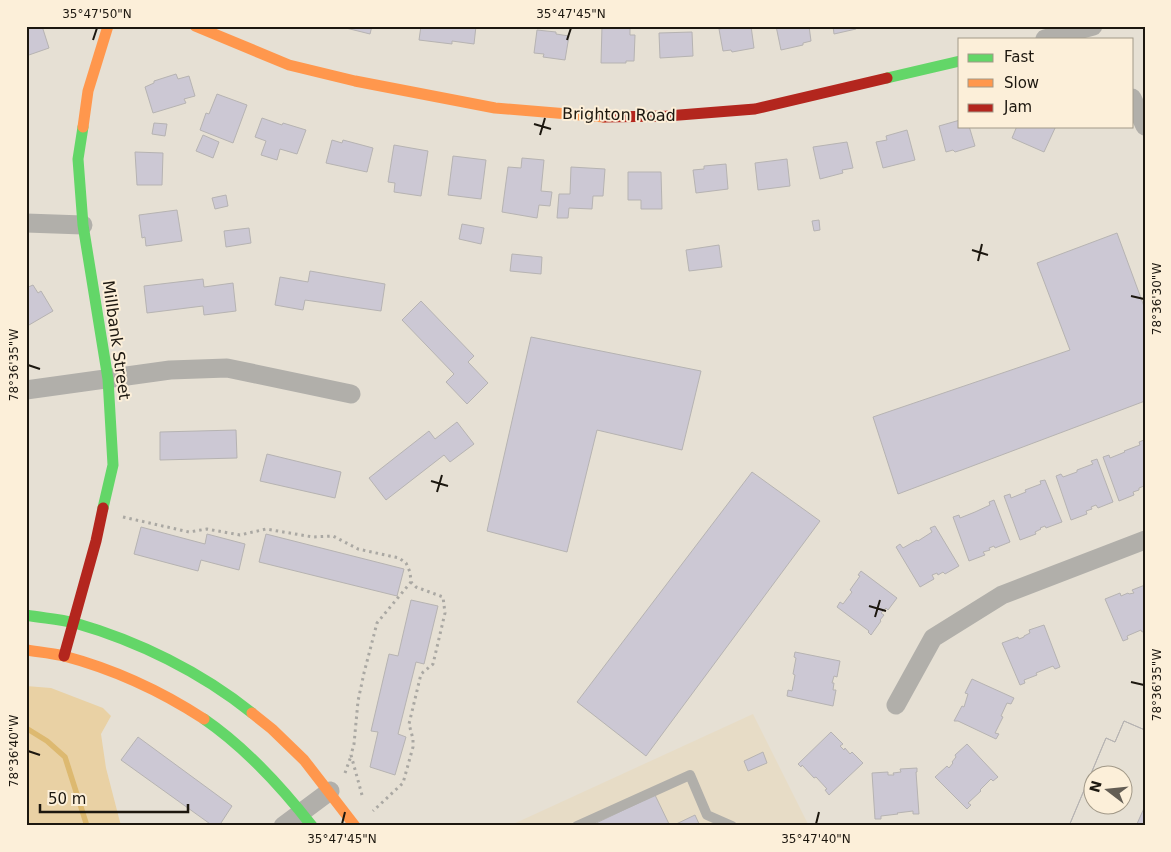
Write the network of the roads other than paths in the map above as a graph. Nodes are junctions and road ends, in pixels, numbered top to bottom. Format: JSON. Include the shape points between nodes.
{"nodes":[{"id":1,"x":108,"y":26,"type":"edge"},
{"id":2,"x":195,"y":26,"type":"edge"},
{"id":3,"x":1093,"y":26,"type":"edge"},
{"id":4,"x":1100,"y":26,"type":"edge"},
{"id":5,"x":1049,"y":38,"type":"edge"},
{"id":6,"x":1105,"y":38,"type":"edge"},
{"id":7,"x":958,"y":61,"type":"edge"},
{"id":8,"x":1134,"y":102,"type":"edge"},
{"id":9,"x":1145,"y":126,"type":"edge"},
{"id":10,"x":26,"y":223,"type":"edge"},
{"id":11,"x":83,"y":225,"type":"junction"},
{"id":12,"x":108,"y":379,"type":"junction"},
{"id":13,"x":26,"y":390,"type":"edge"},
{"id":14,"x":351,"y":394,"type":"dead end"},
{"id":15,"x":1145,"y":540,"type":"edge"},
{"id":16,"x":26,"y":615,"type":"edge"},
{"id":17,"x":74,"y":623,"type":"junction"},
{"id":18,"x":26,"y":650,"type":"edge"},
{"id":19,"x":64,"y":656,"type":"junction"},
{"id":20,"x":896,"y":706,"type":"dead end"},
{"id":21,"x":336,"y":787,"type":"junction"},
{"id":22,"x":307,"y":819,"type":"edge"},
{"id":23,"x":283,"y":826,"type":"edge"},
{"id":24,"x":355,"y":826,"type":"edge"},
{"id":25,"x":577,"y":826,"type":"edge"},
{"id":26,"x":732,"y":826,"type":"edge"}],
"edges":[{"from":1,"to":11,"type":"street","name":"Millbank Street","via":[[88,90],[78,159]]},
{"from":2,"to":7,"type":"street","name":"Brighton Road","via":[[289,65],[355,81],[495,108],[607,117],[755,109]]},
{"from":3,"to":5,"type":"street"},
{"from":4,"to":6,"type":"street"},
{"from":8,"to":9,"type":"street"},
{"from":10,"to":11,"type":"street"},
{"from":11,"to":12,"type":"street","name":"Millbank Street"},
{"from":12,"to":13,"type":"street"},
{"from":12,"to":14,"type":"street","via":[[170,370],[227,368]]},
{"from":12,"to":17,"type":"street","name":"Millbank Street","via":[[113,465]]},
{"from":15,"to":20,"type":"street","via":[[1002,595],[933,638]]},
{"from":16,"to":17,"type":"street"},
{"from":17,"to":19,"type":"street","name":"Millbank Street"},
{"from":17,"to":21,"type":"street","via":[[142,647],[230,695],[262,719]]},
{"from":18,"to":19,"type":"street"},
{"from":19,"to":22,"type":"street","via":[[128,678],[210,724],[272,776]]},
{"from":21,"to":22,"type":"street"},
{"from":21,"to":24,"type":"street"},
{"from":22,"to":23,"type":"street"},
{"from":25,"to":26,"type":"lane","via":[[690,775],[707,815]]}]}
